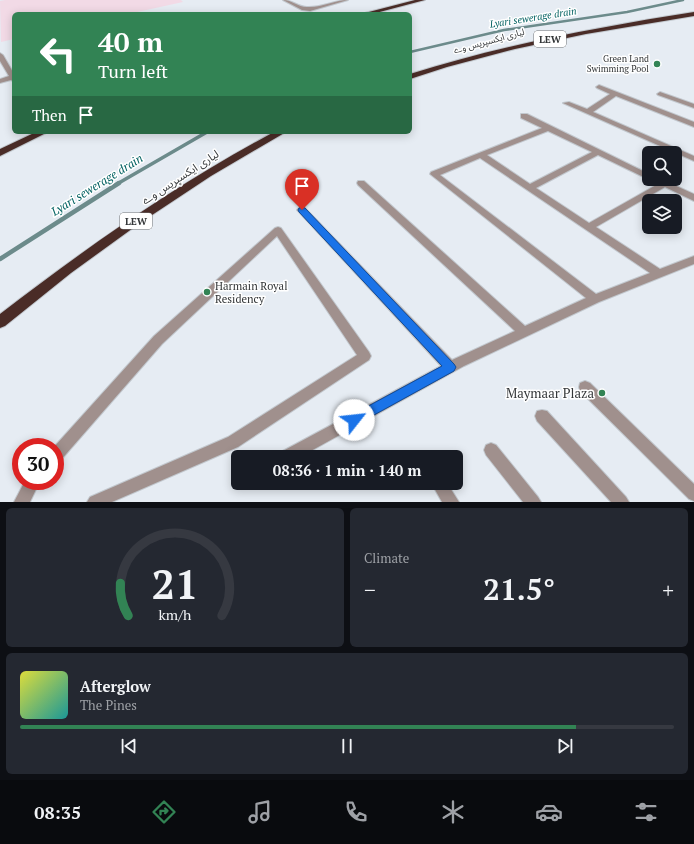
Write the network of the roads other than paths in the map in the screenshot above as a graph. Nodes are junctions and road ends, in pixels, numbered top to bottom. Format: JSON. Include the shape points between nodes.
{"nodes":[{"id":1,"x":285,"y":0,"type":"edge"},
{"id":2,"x":346,"y":0,"type":"edge"},
{"id":3,"x":422,"y":0,"type":"edge"},
{"id":4,"x":372,"y":12,"type":"edge"},
{"id":5,"x":694,"y":14,"type":"edge"},
{"id":6,"x":0,"y":55,"type":"edge"},
{"id":7,"x":12,"y":76,"type":"edge"},
{"id":8,"x":412,"y":76,"type":"edge"},
{"id":9,"x":12,"y":78,"type":"edge"},
{"id":10,"x":0,"y":81,"type":"edge"},
{"id":11,"x":599,"y":88,"type":"dead end"},
{"id":12,"x":614,"y":94,"type":"junction"},
{"id":13,"x":660,"y":94,"type":"dead end"},
{"id":14,"x":567,"y":103,"type":"dead end"},
{"id":15,"x":694,"y":106,"type":"edge"},
{"id":16,"x":588,"y":112,"type":"junction"},
{"id":17,"x":524,"y":116,"type":"dead end"},
{"id":18,"x":694,"y":125,"type":"edge"},
{"id":19,"x":548,"y":128,"type":"junction"},
{"id":20,"x":39,"y":134,"type":"edge"},
{"id":21,"x":277,"y":134,"type":"edge"},
{"id":22,"x":599,"y":152,"type":"junction"},
{"id":23,"x":0,"y":153,"type":"edge"},
{"id":24,"x":481,"y":155,"type":"junction"},
{"id":25,"x":694,"y":159,"type":"edge"},
{"id":26,"x":642,"y":173,"type":"edge"},
{"id":27,"x":362,"y":183,"type":"dead end"},
{"id":28,"x":661,"y":186,"type":"edge"},
{"id":29,"x":668,"y":186,"type":"edge"},
{"id":30,"x":530,"y":187,"type":"junction"},
{"id":31,"x":694,"y":198,"type":"edge"},
{"id":32,"x":302,"y":210,"type":"dead end"},
{"id":33,"x":589,"y":227,"type":"junction"},
{"id":34,"x":694,"y":260,"type":"edge"},
{"id":35,"x":659,"y":274,"type":"junction"},
{"id":36,"x":595,"y":299,"type":"junction"},
{"id":37,"x":0,"y":322,"type":"edge"},
{"id":38,"x":524,"y":332,"type":"junction"},
{"id":39,"x":450,"y":367,"type":"junction"},
{"id":40,"x":585,"y":387,"type":"dead end"},
{"id":41,"x":542,"y":416,"type":"dead end"},
{"id":42,"x":64,"y":446,"type":"edge"},
{"id":43,"x":299,"y":450,"type":"edge"},
{"id":44,"x":491,"y":450,"type":"dead end"},
{"id":45,"x":28,"y":490,"type":"edge"},
{"id":46,"x":443,"y":490,"type":"edge"},
{"id":47,"x":694,"y":494,"type":"edge"},
{"id":48,"x":22,"y":502,"type":"edge"},
{"id":49,"x":95,"y":502,"type":"edge"},
{"id":50,"x":451,"y":502,"type":"edge"},
{"id":51,"x":532,"y":502,"type":"edge"},
{"id":52,"x":621,"y":502,"type":"edge"}],
"edges":[{"from":1,"to":2,"type":"street","via":[[299,8],[310,9]]},
{"from":3,"to":4,"type":"highway"},
{"from":5,"to":8,"type":"highway","name":"لیاری ایکسپریس وے","number":"LEW","via":[[532,42],[468,58]]},
{"from":6,"to":7,"type":"street"},
{"from":9,"to":10,"type":"street"},
{"from":11,"to":12,"type":"street"},
{"from":12,"to":16,"type":"street"},
{"from":12,"to":18,"type":"street"},
{"from":13,"to":15,"type":"street"},
{"from":14,"to":16,"type":"street"},
{"from":16,"to":25,"type":"street"},
{"from":17,"to":19,"type":"street"},
{"from":19,"to":22,"type":"street"},
{"from":19,"to":24,"type":"street"},
{"from":20,"to":23,"type":"highway"},
{"from":21,"to":37,"type":"highway","name":"لیاری ایکسپریس وے","number":"LEW","via":[[221,165],[128,227]]},
{"from":22,"to":26,"type":"street"},
{"from":22,"to":30,"type":"street"},
{"from":24,"to":30,"type":"street"},
{"from":24,"to":36,"type":"street","via":[[434,174]]},
{"from":27,"to":38,"type":"street"},
{"from":28,"to":33,"type":"street"},
{"from":29,"to":31,"type":"street"},
{"from":30,"to":33,"type":"street"},
{"from":32,"to":39,"type":"street"},
{"from":33,"to":35,"type":"street"},
{"from":34,"to":35,"type":"street"},
{"from":35,"to":36,"type":"street"},
{"from":36,"to":38,"type":"street"},
{"from":38,"to":39,"type":"street"},
{"from":39,"to":43,"type":"street"},
{"from":40,"to":47,"type":"street"},
{"from":41,"to":52,"type":"street"},
{"from":42,"to":49,"type":"street","via":[[158,340],[278,230],[365,356],[233,442]]},
{"from":44,"to":51,"type":"street"},
{"from":45,"to":48,"type":"street"},
{"from":46,"to":50,"type":"street"}]}
